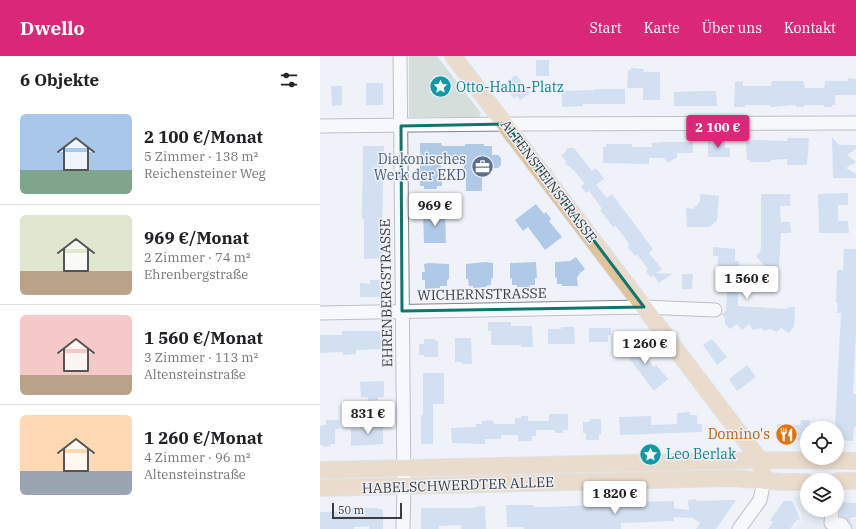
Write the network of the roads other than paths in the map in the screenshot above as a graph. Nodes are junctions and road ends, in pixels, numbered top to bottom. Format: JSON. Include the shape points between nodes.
{"nodes":[{"id":1,"x":400,"y":56,"type":"edge"},
{"id":2,"x":453,"y":56,"type":"edge"},
{"id":3,"x":856,"y":123,"type":"edge"},
{"id":4,"x":506,"y":124,"type":"junction"},
{"id":5,"x":320,"y":126,"type":"edge"},
{"id":6,"x":400,"y":126,"type":"junction"},
{"id":7,"x":644,"y":307,"type":"junction"},
{"id":8,"x":715,"y":310,"type":"dead end"},
{"id":9,"x":402,"y":312,"type":"junction"},
{"id":10,"x":320,"y":313,"type":"edge"},
{"id":11,"x":760,"y":460,"type":"junction"},
{"id":12,"x":856,"y":461,"type":"edge"},
{"id":13,"x":404,"y":468,"type":"junction"},
{"id":14,"x":320,"y":470,"type":"edge"},
{"id":15,"x":764,"y":481,"type":"junction"},
{"id":16,"x":844,"y":481,"type":"edge"},
{"id":17,"x":856,"y":481,"type":"edge"},
{"id":18,"x":800,"y":482,"type":"edge"},
{"id":19,"x":404,"y":487,"type":"junction"},
{"id":20,"x":320,"y":488,"type":"edge"},
{"id":21,"x":831,"y":517,"type":"edge"},
{"id":22,"x":403,"y":529,"type":"edge"},
{"id":23,"x":739,"y":529,"type":"edge"},
{"id":24,"x":845,"y":529,"type":"edge"}],
"edges":[{"from":1,"to":6,"type":"street","name":"EHRENBERGSTRASSE"},
{"from":2,"to":4,"type":"main road","name":"ALTENSTEINSTRASSE"},
{"from":3,"to":4,"type":"street"},
{"from":4,"to":6,"type":"street"},
{"from":4,"to":7,"type":"main road","name":"ALTENSTEINSTRASSE"},
{"from":5,"to":6,"type":"street"},
{"from":6,"to":9,"type":"street","name":"EHRENBERGSTRASSE"},
{"from":7,"to":8,"type":"street"},
{"from":7,"to":9,"type":"street","name":"WICHERNSTRASSE"},
{"from":7,"to":11,"type":"main road","name":"ALTENSTEINSTRASSE"},
{"from":9,"to":10,"type":"street","name":"WICHERNSTRASSE"},
{"from":9,"to":13,"type":"street","name":"EHRENBERGSTRASSE"},
{"from":11,"to":12,"type":"main road","name":"HABELSCHWERDTER ALLEE"},
{"from":11,"to":13,"type":"main road","name":"HABELSCHWERDTER ALLEE"},
{"from":11,"to":15,"type":"main road"},
{"from":13,"to":14,"type":"main road","name":"HABELSCHWERDTER ALLEE"},
{"from":13,"to":19,"type":"street","name":"EHRENBERGSTRASSE"},
{"from":15,"to":18,"type":"main road","name":"HABELSCHWERDTER ALLEE"},
{"from":15,"to":19,"type":"main road","name":"HABELSCHWERDTER ALLEE","via":[[725,478]]},
{"from":15,"to":23,"type":"street","via":[[760,500]]},
{"from":16,"to":17,"type":"main road"},
{"from":19,"to":20,"type":"main road","name":"HABELSCHWERDTER ALLEE"},
{"from":19,"to":22,"type":"street","name":"EHRENBERGSTRASSE"},
{"from":21,"to":24,"type":"street","via":[[831,523],[841,524]]}]}
